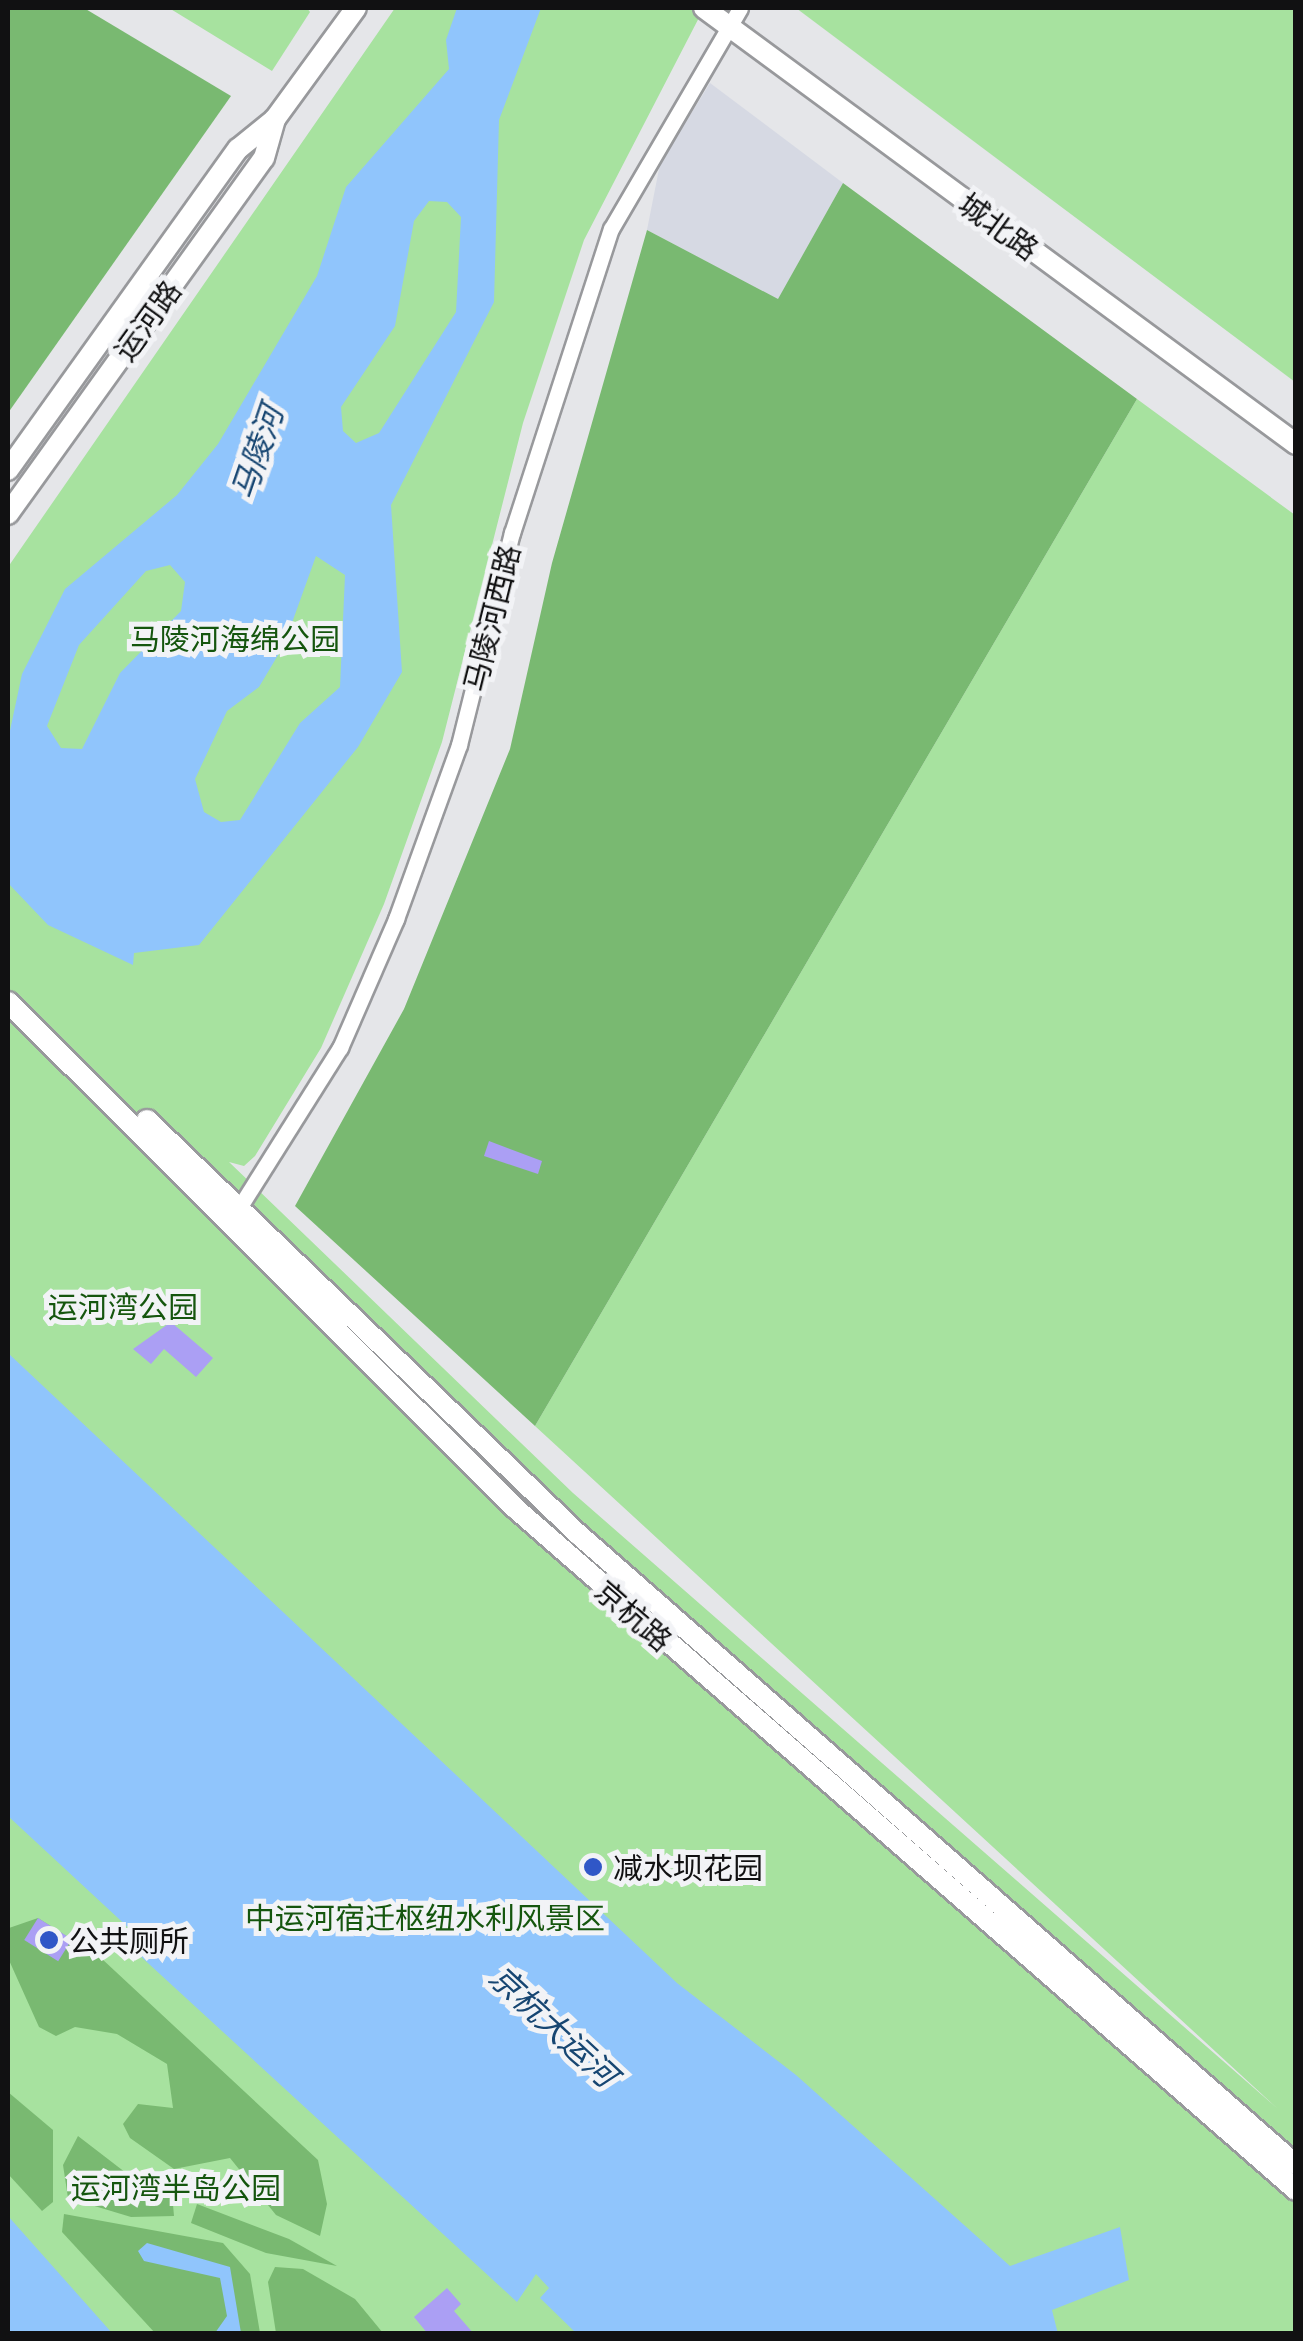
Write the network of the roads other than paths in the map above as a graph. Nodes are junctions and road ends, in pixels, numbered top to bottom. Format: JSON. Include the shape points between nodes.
{"nodes":[{"id":1,"x":356,"y":8,"type":"edge"},
{"id":2,"x":704,"y":8,"type":"edge"},
{"id":3,"x":740,"y":8,"type":"edge"},
{"id":4,"x":730,"y":27,"type":"junction"},
{"id":5,"x":275,"y":119,"type":"junction"},
{"id":6,"x":1296,"y":444,"type":"edge"},
{"id":7,"x":8,"y":470,"type":"edge"},
{"id":8,"x":8,"y":514,"type":"edge"},
{"id":9,"x":8,"y":984,"type":"edge"},
{"id":10,"x":8,"y":1002,"type":"edge"},
{"id":11,"x":233,"y":1217,"type":"junction"},
{"id":12,"x":1296,"y":2165,"type":"edge"},
{"id":13,"x":1296,"y":2190,"type":"edge"}],
"edges":[{"from":1,"to":5,"type":"street","name":"运河路"},
{"from":2,"to":4,"type":"street","name":"城北路"},
{"from":3,"to":4,"type":"street","name":"马陵河西路"},
{"from":4,"to":6,"type":"street","name":"城北路"},
{"from":4,"to":11,"type":"street","name":"马陵河西路","via":[[641,163],[610,228],[512,533],[459,745],[396,919],[340,1048]]},
{"from":5,"to":7,"type":"street","name":"运河路","via":[[238,149]]},
{"from":5,"to":8,"type":"street","name":"运河路","via":[[264,158]]},
{"from":9,"to":11,"type":"street","name":"京杭路"},
{"from":10,"to":11,"type":"street","name":"京杭路"},
{"from":11,"to":12,"type":"street","name":"京杭路","via":[[578,1534]]},
{"from":11,"to":13,"type":"street","name":"京杭路","via":[[601,1586]]}]}
